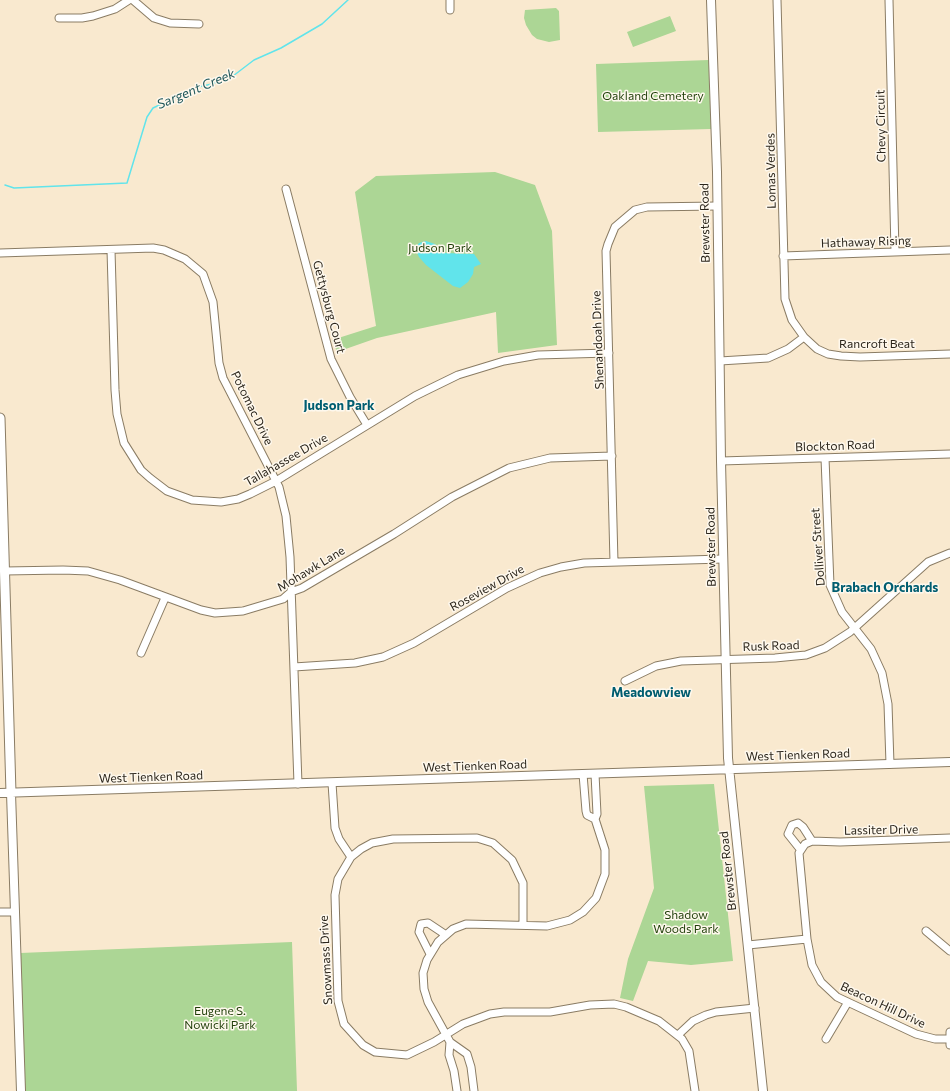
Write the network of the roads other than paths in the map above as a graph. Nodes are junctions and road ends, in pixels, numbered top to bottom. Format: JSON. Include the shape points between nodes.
{"nodes":[{"id":1,"x":129,"y":0,"type":"edge"},
{"id":2,"x":133,"y":0,"type":"edge"},
{"id":3,"x":450,"y":0,"type":"edge"},
{"id":4,"x":711,"y":0,"type":"edge"},
{"id":5,"x":777,"y":0,"type":"edge"},
{"id":6,"x":889,"y":0,"type":"edge"},
{"id":7,"x":450,"y":10,"type":"dead end"},
{"id":8,"x":59,"y":18,"type":"dead end"},
{"id":9,"x":199,"y":24,"type":"dead end"},
{"id":10,"x":286,"y":189,"type":"dead end"},
{"id":11,"x":717,"y":206,"type":"junction"},
{"id":12,"x":111,"y":250,"type":"junction"},
{"id":13,"x":950,"y":250,"type":"edge"},
{"id":14,"x":895,"y":252,"type":"junction"},
{"id":15,"x":0,"y":253,"type":"edge"},
{"id":16,"x":783,"y":256,"type":"junction"},
{"id":17,"x":804,"y":337,"type":"junction"},
{"id":18,"x":609,"y":353,"type":"junction"},
{"id":19,"x":950,"y":354,"type":"edge"},
{"id":20,"x":720,"y":361,"type":"junction"},
{"id":21,"x":0,"y":418,"type":"edge"},
{"id":22,"x":367,"y":425,"type":"junction"},
{"id":23,"x":950,"y":454,"type":"edge"},
{"id":24,"x":612,"y":456,"type":"junction"},
{"id":25,"x":825,"y":458,"type":"junction"},
{"id":26,"x":721,"y":461,"type":"junction"},
{"id":27,"x":276,"y":481,"type":"junction"},
{"id":28,"x":950,"y":553,"type":"edge"},
{"id":29,"x":723,"y":559,"type":"junction"},
{"id":30,"x":614,"y":562,"type":"junction"},
{"id":31,"x":5,"y":571,"type":"junction"},
{"id":32,"x":291,"y":592,"type":"junction"},
{"id":33,"x":165,"y":598,"type":"junction"},
{"id":34,"x":854,"y":628,"type":"junction"},
{"id":35,"x":141,"y":653,"type":"dead end"},
{"id":36,"x":726,"y":658,"type":"junction"},
{"id":37,"x":294,"y":667,"type":"junction"},
{"id":38,"x":625,"y":681,"type":"dead end"},
{"id":39,"x":950,"y":762,"type":"edge"},
{"id":40,"x":890,"y":764,"type":"junction"},
{"id":41,"x":729,"y":770,"type":"junction"},
{"id":42,"x":583,"y":774,"type":"junction"},
{"id":43,"x":595,"y":774,"type":"junction"},
{"id":44,"x":332,"y":783,"type":"junction"},
{"id":45,"x":298,"y":784,"type":"junction"},
{"id":46,"x":0,"y":793,"type":"edge"},
{"id":47,"x":11,"y":793,"type":"junction"},
{"id":48,"x":594,"y":819,"type":"junction"},
{"id":49,"x":950,"y":838,"type":"edge"},
{"id":50,"x":812,"y":841,"type":"junction"},
{"id":51,"x":800,"y":849,"type":"junction"},
{"id":52,"x":351,"y":857,"type":"junction"},
{"id":53,"x":0,"y":912,"type":"edge"},
{"id":54,"x":15,"y":912,"type":"junction"},
{"id":55,"x":523,"y":925,"type":"junction"},
{"id":56,"x":926,"y":931,"type":"dead end"},
{"id":57,"x":446,"y":935,"type":"junction"},
{"id":58,"x":807,"y":939,"type":"junction"},
{"id":59,"x":748,"y":945,"type":"junction"},
{"id":60,"x":950,"y":951,"type":"edge"},
{"id":61,"x":430,"y":954,"type":"junction"},
{"id":62,"x":848,"y":1002,"type":"junction"},
{"id":63,"x":755,"y":1008,"type":"junction"},
{"id":64,"x":446,"y":1034,"type":"junction"},
{"id":65,"x":678,"y":1035,"type":"junction"},
{"id":66,"x":826,"y":1039,"type":"dead end"},
{"id":67,"x":950,"y":1039,"type":"edge"},
{"id":68,"x":450,"y":1042,"type":"junction"},
{"id":69,"x":21,"y":1091,"type":"edge"},
{"id":70,"x":457,"y":1091,"type":"edge"},
{"id":71,"x":474,"y":1091,"type":"edge"},
{"id":72,"x":695,"y":1091,"type":"edge"},
{"id":73,"x":763,"y":1091,"type":"edge"}],
"edges":[{"from":1,"to":8,"type":"street","via":[[115,9],[93,16]]},
{"from":2,"to":9,"type":"street","via":[[154,18],[170,23]]},
{"from":3,"to":7,"type":"street"},
{"from":4,"to":11,"type":"street","name":"Brewster Road"},
{"from":5,"to":16,"type":"street","name":"Lomas Verdes"},
{"from":6,"to":14,"type":"street","name":"Chevy Circuit"},
{"from":10,"to":22,"type":"street","name":"Gettysburg Court","via":[[331,358]]},
{"from":11,"to":18,"type":"street","name":"Shenandoah Drive","via":[[635,210],[615,227],[606,251]]},
{"from":11,"to":20,"type":"street","name":"Brewster Road"},
{"from":12,"to":15,"type":"street","name":"Potomac Drive"},
{"from":12,"to":27,"type":"street","name":"Potomac Drive","via":[[164,250],[185,259],[203,274],[213,302],[219,363],[223,378]]},
{"from":12,"to":27,"type":"street","name":"Tallahassee Drive","via":[[117,414],[128,451],[141,470],[167,491],[192,500],[208,502],[238,499]]},
{"from":13,"to":14,"type":"street","name":"Hathaway Rising"},
{"from":14,"to":16,"type":"street","name":"Hathaway Rising"},
{"from":16,"to":17,"type":"street","name":"Lomas Verdes","via":[[788,311],[796,328]]},
{"from":17,"to":19,"type":"street","name":"Rancroft Beat","via":[[817,349],[841,356]]},
{"from":17,"to":20,"type":"street","via":[[788,349],[768,358]]},
{"from":18,"to":22,"type":"street","name":"Tallahassee Drive","via":[[538,355],[482,367],[436,384]]},
{"from":18,"to":24,"type":"street","name":"Shenandoah Drive"},
{"from":20,"to":26,"type":"street","name":"Brewster Road"},
{"from":21,"to":31,"type":"main road"},
{"from":22,"to":27,"type":"street","name":"Tallahassee Drive"},
{"from":23,"to":25,"type":"street","name":"Blockton Road"},
{"from":24,"to":30,"type":"street","name":"Shenandoah Drive"},
{"from":24,"to":32,"type":"street","name":"Mohawk Lane","via":[[550,458],[509,468],[452,498],[302,588]]},
{"from":25,"to":26,"type":"street","name":"Blockton Road"},
{"from":25,"to":34,"type":"street","name":"Dolliver Street","via":[[830,585],[835,599]]},
{"from":26,"to":29,"type":"street","name":"Brewster Road"},
{"from":27,"to":32,"type":"street","name":"Potomac Drive","via":[[288,532]]},
{"from":28,"to":34,"type":"street","name":"Rusk Road","via":[[928,562]]},
{"from":29,"to":30,"type":"street","name":"Roseview Drive"},
{"from":29,"to":36,"type":"street","name":"Brewster Road"},
{"from":30,"to":37,"type":"street","name":"Roseview Drive","via":[[584,563],[540,573],[507,588],[414,643],[383,657],[355,663]]},
{"from":31,"to":33,"type":"street","name":"Mohawk Lane","via":[[88,571],[120,580]]},
{"from":31,"to":47,"type":"main road"},
{"from":32,"to":33,"type":"street","name":"Mohawk Lane","via":[[283,599],[268,605],[215,613]]},
{"from":32,"to":37,"type":"street","name":"Potomac Drive"},
{"from":33,"to":35,"type":"street"},
{"from":34,"to":36,"type":"street","name":"Rusk Road","via":[[825,648],[806,655]]},
{"from":34,"to":40,"type":"street","name":"Dolliver Street","via":[[871,649],[886,687]]},
{"from":36,"to":38,"type":"street","name":"Rusk Road","via":[[669,663],[643,671]]},
{"from":36,"to":41,"type":"street","name":"Brewster Road"},
{"from":37,"to":45,"type":"street","name":"Potomac Drive"},
{"from":39,"to":40,"type":"street","name":"West Tienken Road"},
{"from":40,"to":41,"type":"street","name":"West Tienken Road"},
{"from":41,"to":43,"type":"street","name":"West Tienken Road"},
{"from":41,"to":59,"type":"street","name":"Brewster Road"},
{"from":42,"to":43,"type":"street","name":"West Tienken Road"},
{"from":42,"to":44,"type":"street","name":"West Tienken Road"},
{"from":42,"to":48,"type":"street","via":[[586,811]]},
{"from":43,"to":48,"type":"street","via":[[597,814]]},
{"from":44,"to":45,"type":"street","name":"West Tienken Road"},
{"from":44,"to":52,"type":"street","via":[[335,828]]},
{"from":45,"to":47,"type":"street","name":"West Tienken Road"},
{"from":46,"to":47,"type":"street","name":"West Tienken Road"},
{"from":47,"to":54,"type":"street"},
{"from":48,"to":55,"type":"street","via":[[603,844],[606,863],[605,874],[596,898],[583,912],[570,920],[548,926]]},
{"from":49,"to":50,"type":"street","name":"Lassiter Drive"},
{"from":50,"to":51,"type":"street"},
{"from":50,"to":51,"type":"street","via":[[803,827],[798,823],[792,825],[788,834]]},
{"from":51,"to":58,"type":"street","via":[[799,865]]},
{"from":52,"to":55,"type":"street","name":"Snowmass Drive","via":[[372,843],[384,840],[477,838],[492,843],[512,860],[523,883]]},
{"from":52,"to":64,"type":"street","name":"Snowmass Drive","via":[[338,879],[334,895],[338,1001],[344,1024],[363,1046],[386,1054],[407,1055]]},
{"from":53,"to":54,"type":"street"},
{"from":54,"to":69,"type":"street"},
{"from":55,"to":57,"type":"street","via":[[466,924]]},
{"from":56,"to":60,"type":"street"},
{"from":57,"to":61,"type":"street"},
{"from":57,"to":61,"type":"street","via":[[428,923],[421,924],[419,932]]},
{"from":58,"to":59,"type":"street"},
{"from":58,"to":62,"type":"street","name":"Beacon Hill Drive","via":[[812,965],[821,982],[837,997]]},
{"from":59,"to":63,"type":"street","name":"Brewster Road"},
{"from":61,"to":64,"type":"street","via":[[423,973],[424,989],[428,1002]]},
{"from":62,"to":66,"type":"street"},
{"from":62,"to":67,"type":"street","name":"Beacon Hill Drive","via":[[916,1034],[935,1039]]},
{"from":63,"to":65,"type":"street","via":[[706,1015]]},
{"from":63,"to":73,"type":"street","name":"Brewster Road"},
{"from":64,"to":65,"type":"street","name":"Snowmass Drive","via":[[477,1017],[490,1014],[550,1012],[609,1004],[626,1007],[660,1021]]},
{"from":64,"to":68,"type":"street"},
{"from":65,"to":72,"type":"street","name":"Snowmass Drive","via":[[689,1051]]},
{"from":68,"to":70,"type":"street","via":[[449,1055]]},
{"from":68,"to":71,"type":"street","via":[[466,1054],[471,1067]]}]}
